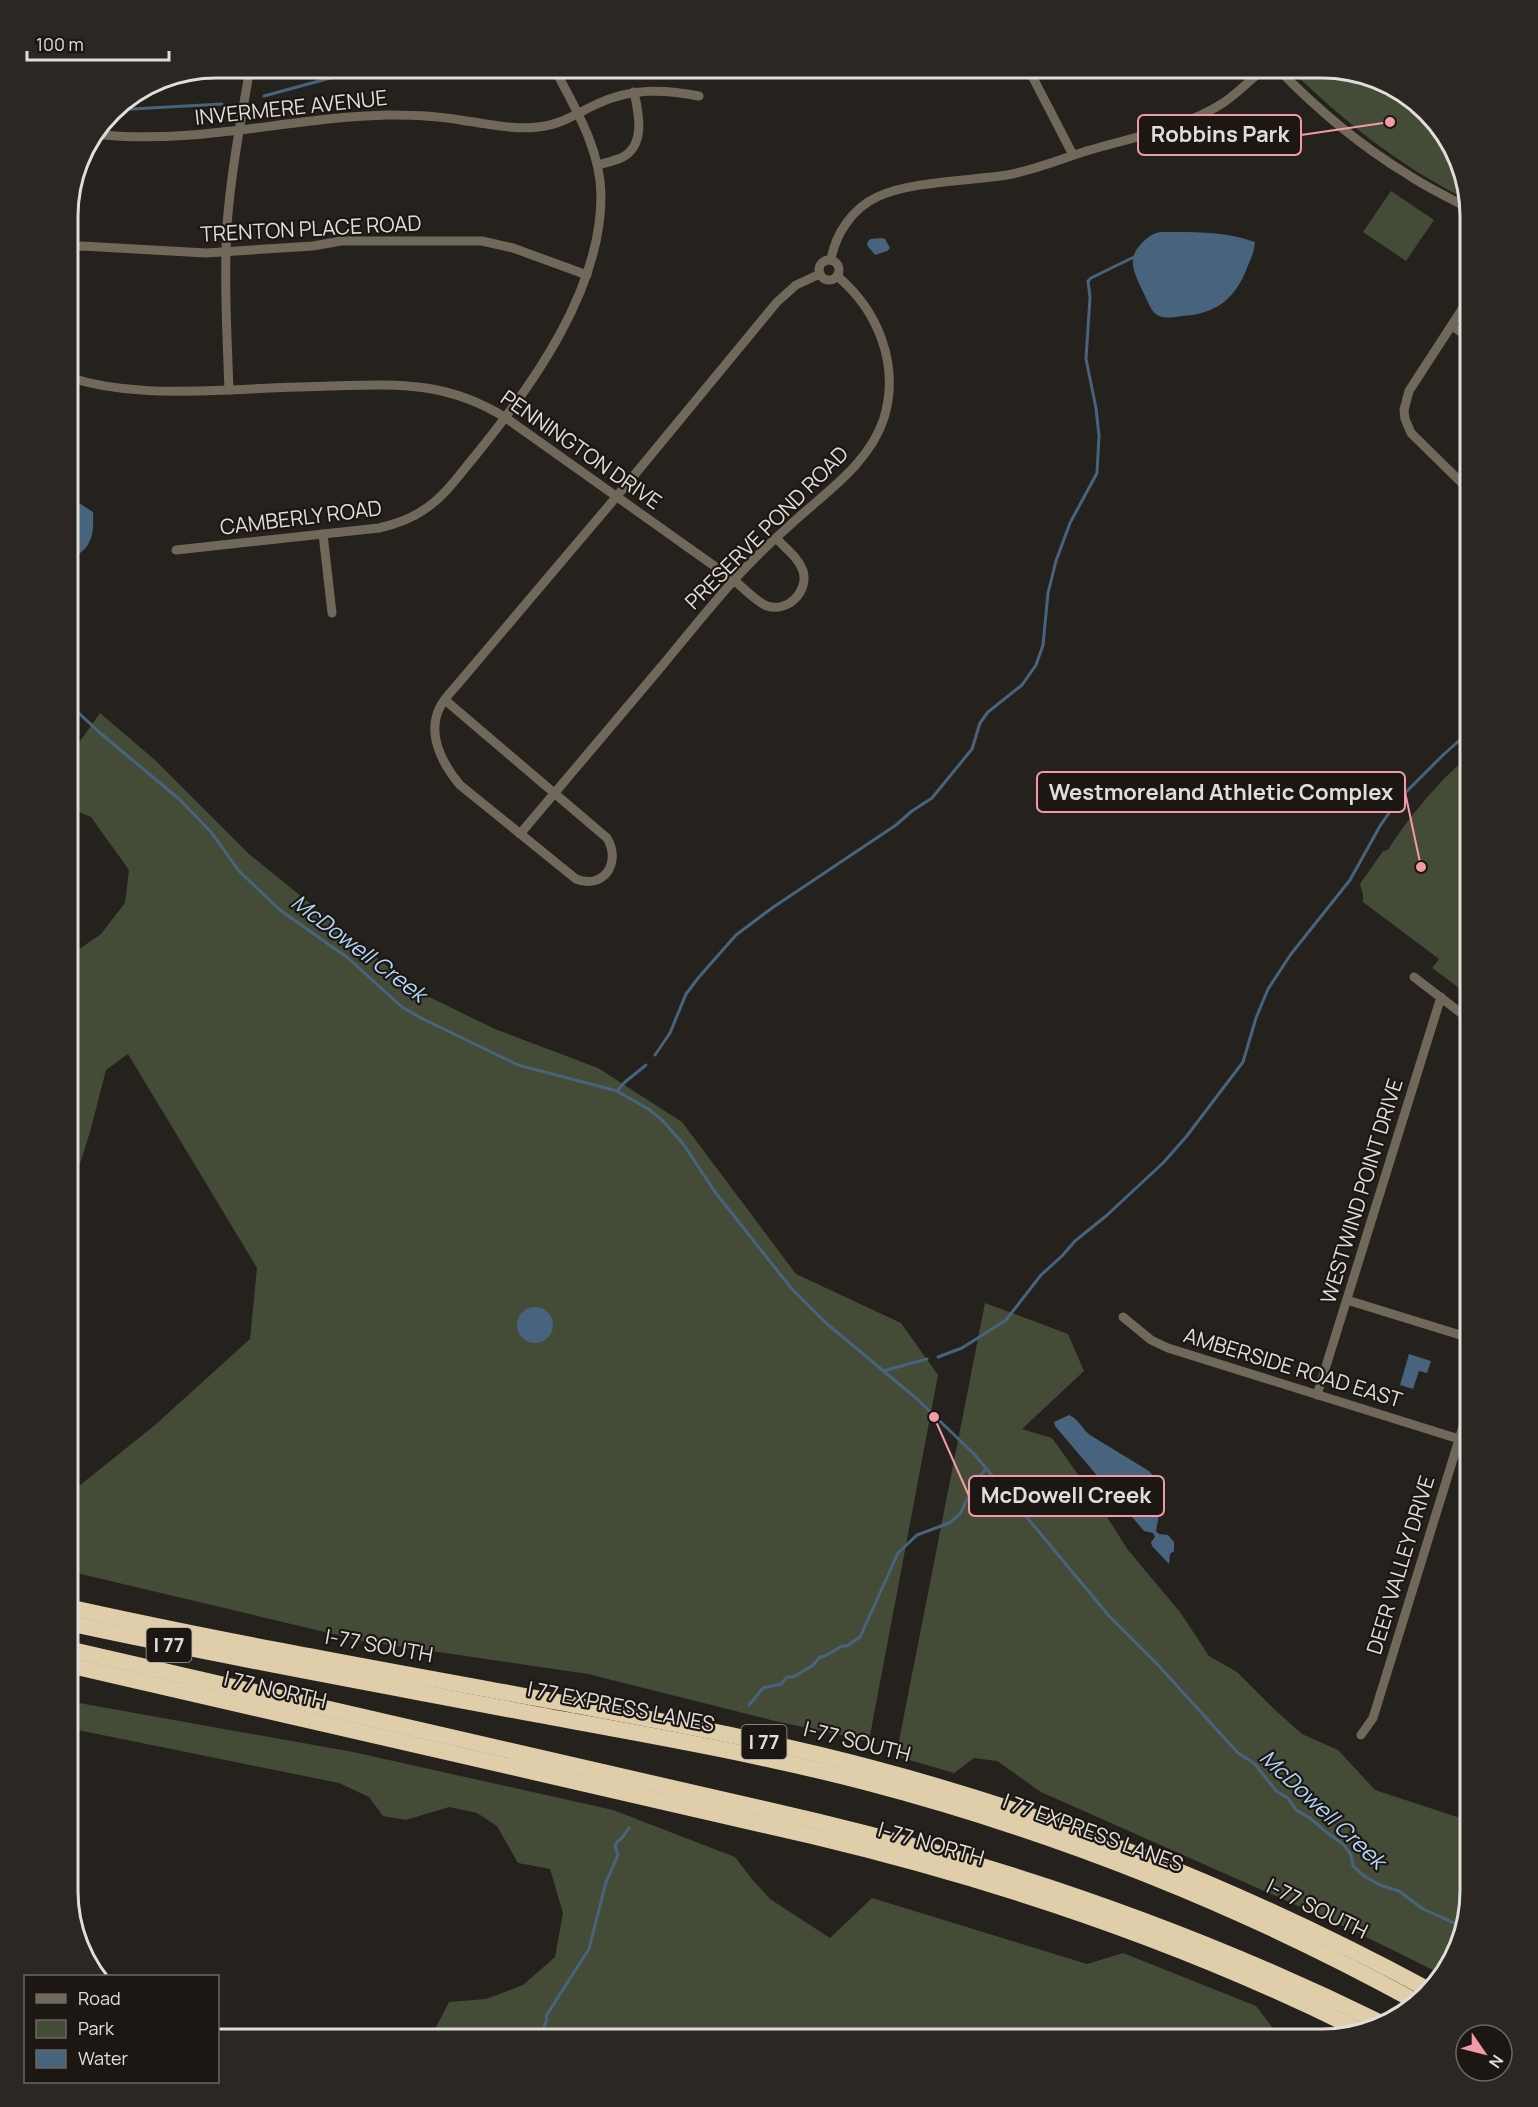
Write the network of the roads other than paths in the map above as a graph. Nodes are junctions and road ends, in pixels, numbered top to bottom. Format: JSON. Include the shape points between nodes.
{"nodes":[{"id":1,"x":248,"y":78,"type":"edge"},
{"id":2,"x":559,"y":78,"type":"edge"},
{"id":3,"x":1033,"y":78,"type":"edge"},
{"id":4,"x":1253,"y":78,"type":"edge"},
{"id":5,"x":1288,"y":78,"type":"edge"},
{"id":6,"x":634,"y":92,"type":"junction"},
{"id":7,"x":699,"y":96,"type":"dead end"},
{"id":8,"x":578,"y":113,"type":"junction"},
{"id":9,"x":239,"y":130,"type":"junction"},
{"id":10,"x":105,"y":135,"type":"edge"},
{"id":11,"x":1073,"y":155,"type":"junction"},
{"id":12,"x":598,"y":165,"type":"junction"},
{"id":13,"x":1459,"y":203,"type":"edge"},
{"id":14,"x":78,"y":247,"type":"edge"},
{"id":15,"x":227,"y":253,"type":"junction"},
{"id":16,"x":831,"y":260,"type":"junction"},
{"id":17,"x":820,"y":274,"type":"junction"},
{"id":18,"x":587,"y":275,"type":"junction"},
{"id":19,"x":837,"y":276,"type":"junction"},
{"id":20,"x":1460,"y":313,"type":"edge"},
{"id":21,"x":1452,"y":326,"type":"junction"},
{"id":22,"x":1460,"y":331,"type":"edge"},
{"id":23,"x":78,"y":380,"type":"edge"},
{"id":24,"x":229,"y":390,"type":"junction"},
{"id":25,"x":506,"y":418,"type":"junction"},
{"id":26,"x":1460,"y":481,"type":"edge"},
{"id":27,"x":617,"y":496,"type":"junction"},
{"id":28,"x":323,"y":534,"type":"junction"},
{"id":29,"x":776,"y":538,"type":"junction"},
{"id":30,"x":176,"y":550,"type":"dead end"},
{"id":31,"x":734,"y":580,"type":"junction"},
{"id":32,"x":332,"y":613,"type":"dead end"},
{"id":33,"x":445,"y":700,"type":"junction"},
{"id":34,"x":554,"y":793,"type":"junction"},
{"id":35,"x":520,"y":834,"type":"junction"},
{"id":36,"x":1414,"y":977,"type":"dead end"},
{"id":37,"x":1441,"y":997,"type":"junction"},
{"id":38,"x":1460,"y":1012,"type":"edge"},
{"id":39,"x":1347,"y":1300,"type":"junction"},
{"id":40,"x":1123,"y":1317,"type":"dead end"},
{"id":41,"x":1460,"y":1335,"type":"edge"},
{"id":42,"x":1317,"y":1395,"type":"junction"},
{"id":43,"x":1460,"y":1439,"type":"joint"},
{"id":44,"x":78,"y":1609,"type":"edge"},
{"id":45,"x":78,"y":1625,"type":"edge"},
{"id":46,"x":78,"y":1651,"type":"edge"},
{"id":47,"x":78,"y":1667,"type":"edge"},
{"id":48,"x":1361,"y":1735,"type":"dead end"},
{"id":49,"x":473,"y":1758,"type":"junction"},
{"id":50,"x":577,"y":1766,"type":"junction"},
{"id":51,"x":1422,"y":1986,"type":"edge"},
{"id":52,"x":1409,"y":1998,"type":"edge"},
{"id":53,"x":1371,"y":2019,"type":"edge"},
{"id":54,"x":1350,"y":2026,"type":"edge"}],
"edges":[{"from":1,"to":9,"type":"street"},
{"from":2,"to":8,"type":"street","name":"CAMBERLY ROAD"},
{"from":3,"to":11,"type":"street"},
{"from":4,"to":11,"type":"street","via":[[1206,112]]},
{"from":5,"to":13,"type":"street","via":[[1363,144],[1407,175]]},
{"from":6,"to":7,"type":"street","name":"INVERMERE AVENUE","via":[[669,91]]},
{"from":6,"to":8,"type":"street","name":"INVERMERE AVENUE"},
{"from":6,"to":12,"type":"street","via":[[637,142],[621,158]]},
{"from":8,"to":9,"type":"street","name":"INVERMERE AVENUE","via":[[553,125],[529,128],[390,115]]},
{"from":8,"to":12,"type":"street","name":"CAMBERLY ROAD"},
{"from":9,"to":10,"type":"street","name":"INVERMERE AVENUE","via":[[160,138]]},
{"from":9,"to":15,"type":"street"},
{"from":11,"to":16,"type":"street","via":[[1010,174],[909,188],[876,198],[845,226]]},
{"from":12,"to":18,"type":"street","name":"CAMBERLY ROAD","via":[[600,224]]},
{"from":14,"to":15,"type":"street","name":"TRENTON PLACE ROAD"},
{"from":15,"to":18,"type":"street","name":"TRENTON PLACE ROAD","via":[[341,241],[482,242],[513,248]]},
{"from":15,"to":24,"type":"street"},
{"from":16,"to":17,"type":"street","via":[[822,264]]},
{"from":16,"to":19,"type":"street","via":[[838,266]]},
{"from":17,"to":19,"type":"street","via":[[829,280]]},
{"from":17,"to":27,"type":"street","via":[[787,291]]},
{"from":18,"to":25,"type":"street","name":"CAMBERLY ROAD","via":[[554,344]]},
{"from":19,"to":29,"type":"street","name":"PRESERVE POND ROAD","via":[[862,300],[883,341],[888,361],[884,418],[861,459]]},
{"from":20,"to":21,"type":"street"},
{"from":21,"to":22,"type":"street"},
{"from":21,"to":26,"type":"street","via":[[1409,391],[1405,419],[1416,439]]},
{"from":23,"to":24,"type":"street","name":"PENNINGTON DRIVE","via":[[134,390]]},
{"from":24,"to":25,"type":"street","name":"PENNINGTON DRIVE","via":[[354,385],[433,388],[468,398]]},
{"from":25,"to":27,"type":"street","name":"PENNINGTON DRIVE"},
{"from":25,"to":28,"type":"street","name":"CAMBERLY ROAD","via":[[448,489],[423,511],[391,526]]},
{"from":27,"to":31,"type":"street","name":"PENNINGTON DRIVE"},
{"from":27,"to":33,"type":"street"},
{"from":28,"to":30,"type":"street","name":"CAMBERLY ROAD"},
{"from":28,"to":32,"type":"street"},
{"from":29,"to":31,"type":"street","name":"PRESERVE POND ROAD"},
{"from":29,"to":31,"type":"street","name":"PENNINGTON DRIVE","via":[[798,561],[804,574],[802,589],[794,601],[780,607],[766,606]]},
{"from":31,"to":34,"type":"street","name":"PRESERVE POND ROAD"},
{"from":33,"to":34,"type":"street"},
{"from":33,"to":35,"type":"street","via":[[435,728],[447,770]]},
{"from":34,"to":35,"type":"street","name":"PRESERVE POND ROAD"},
{"from":34,"to":35,"type":"street","via":[[607,838],[614,856],[607,872],[582,882]]},
{"from":36,"to":37,"type":"street"},
{"from":37,"to":38,"type":"street"},
{"from":37,"to":39,"type":"street","name":"WESTWIND POINT DRIVE"},
{"from":39,"to":41,"type":"street"},
{"from":39,"to":42,"type":"street","name":"WESTWIND POINT DRIVE"},
{"from":40,"to":42,"type":"street","name":"AMBERSIDE ROAD EAST","via":[[1151,1340],[1168,1348]]},
{"from":42,"to":43,"type":"street","name":"AMBERSIDE ROAD EAST"},
{"from":43,"to":48,"type":"street","name":"DEER VALLEY DRIVE","via":[[1373,1718]]},
{"from":44,"to":51,"type":"highway","name":"I-77 SOUTH","number":"I 77","via":[[718,1732],[911,1778],[1171,1868],[1313,1931]]},
{"from":45,"to":52,"type":"highway","name":"I 77 EXPRESS LANES","number":"I 77","via":[[715,1748],[916,1796],[1059,1842],[1174,1886],[1306,1945]]},
{"from":46,"to":50,"type":"highway","number":"I 77"},
{"from":47,"to":49,"type":"highway","name":"I 77 NORTH","number":"I 77"},
{"from":49,"to":50,"type":"highway","via":[[500,1756],[527,1763]]},
{"from":49,"to":54,"type":"highway","name":"I-77 NORTH","number":"I 77","via":[[863,1848],[1002,1887],[1158,1942]]},
{"from":50,"to":53,"type":"highway","number":"I 77","via":[[857,1831],[1016,1875],[1193,1939]]}]}
